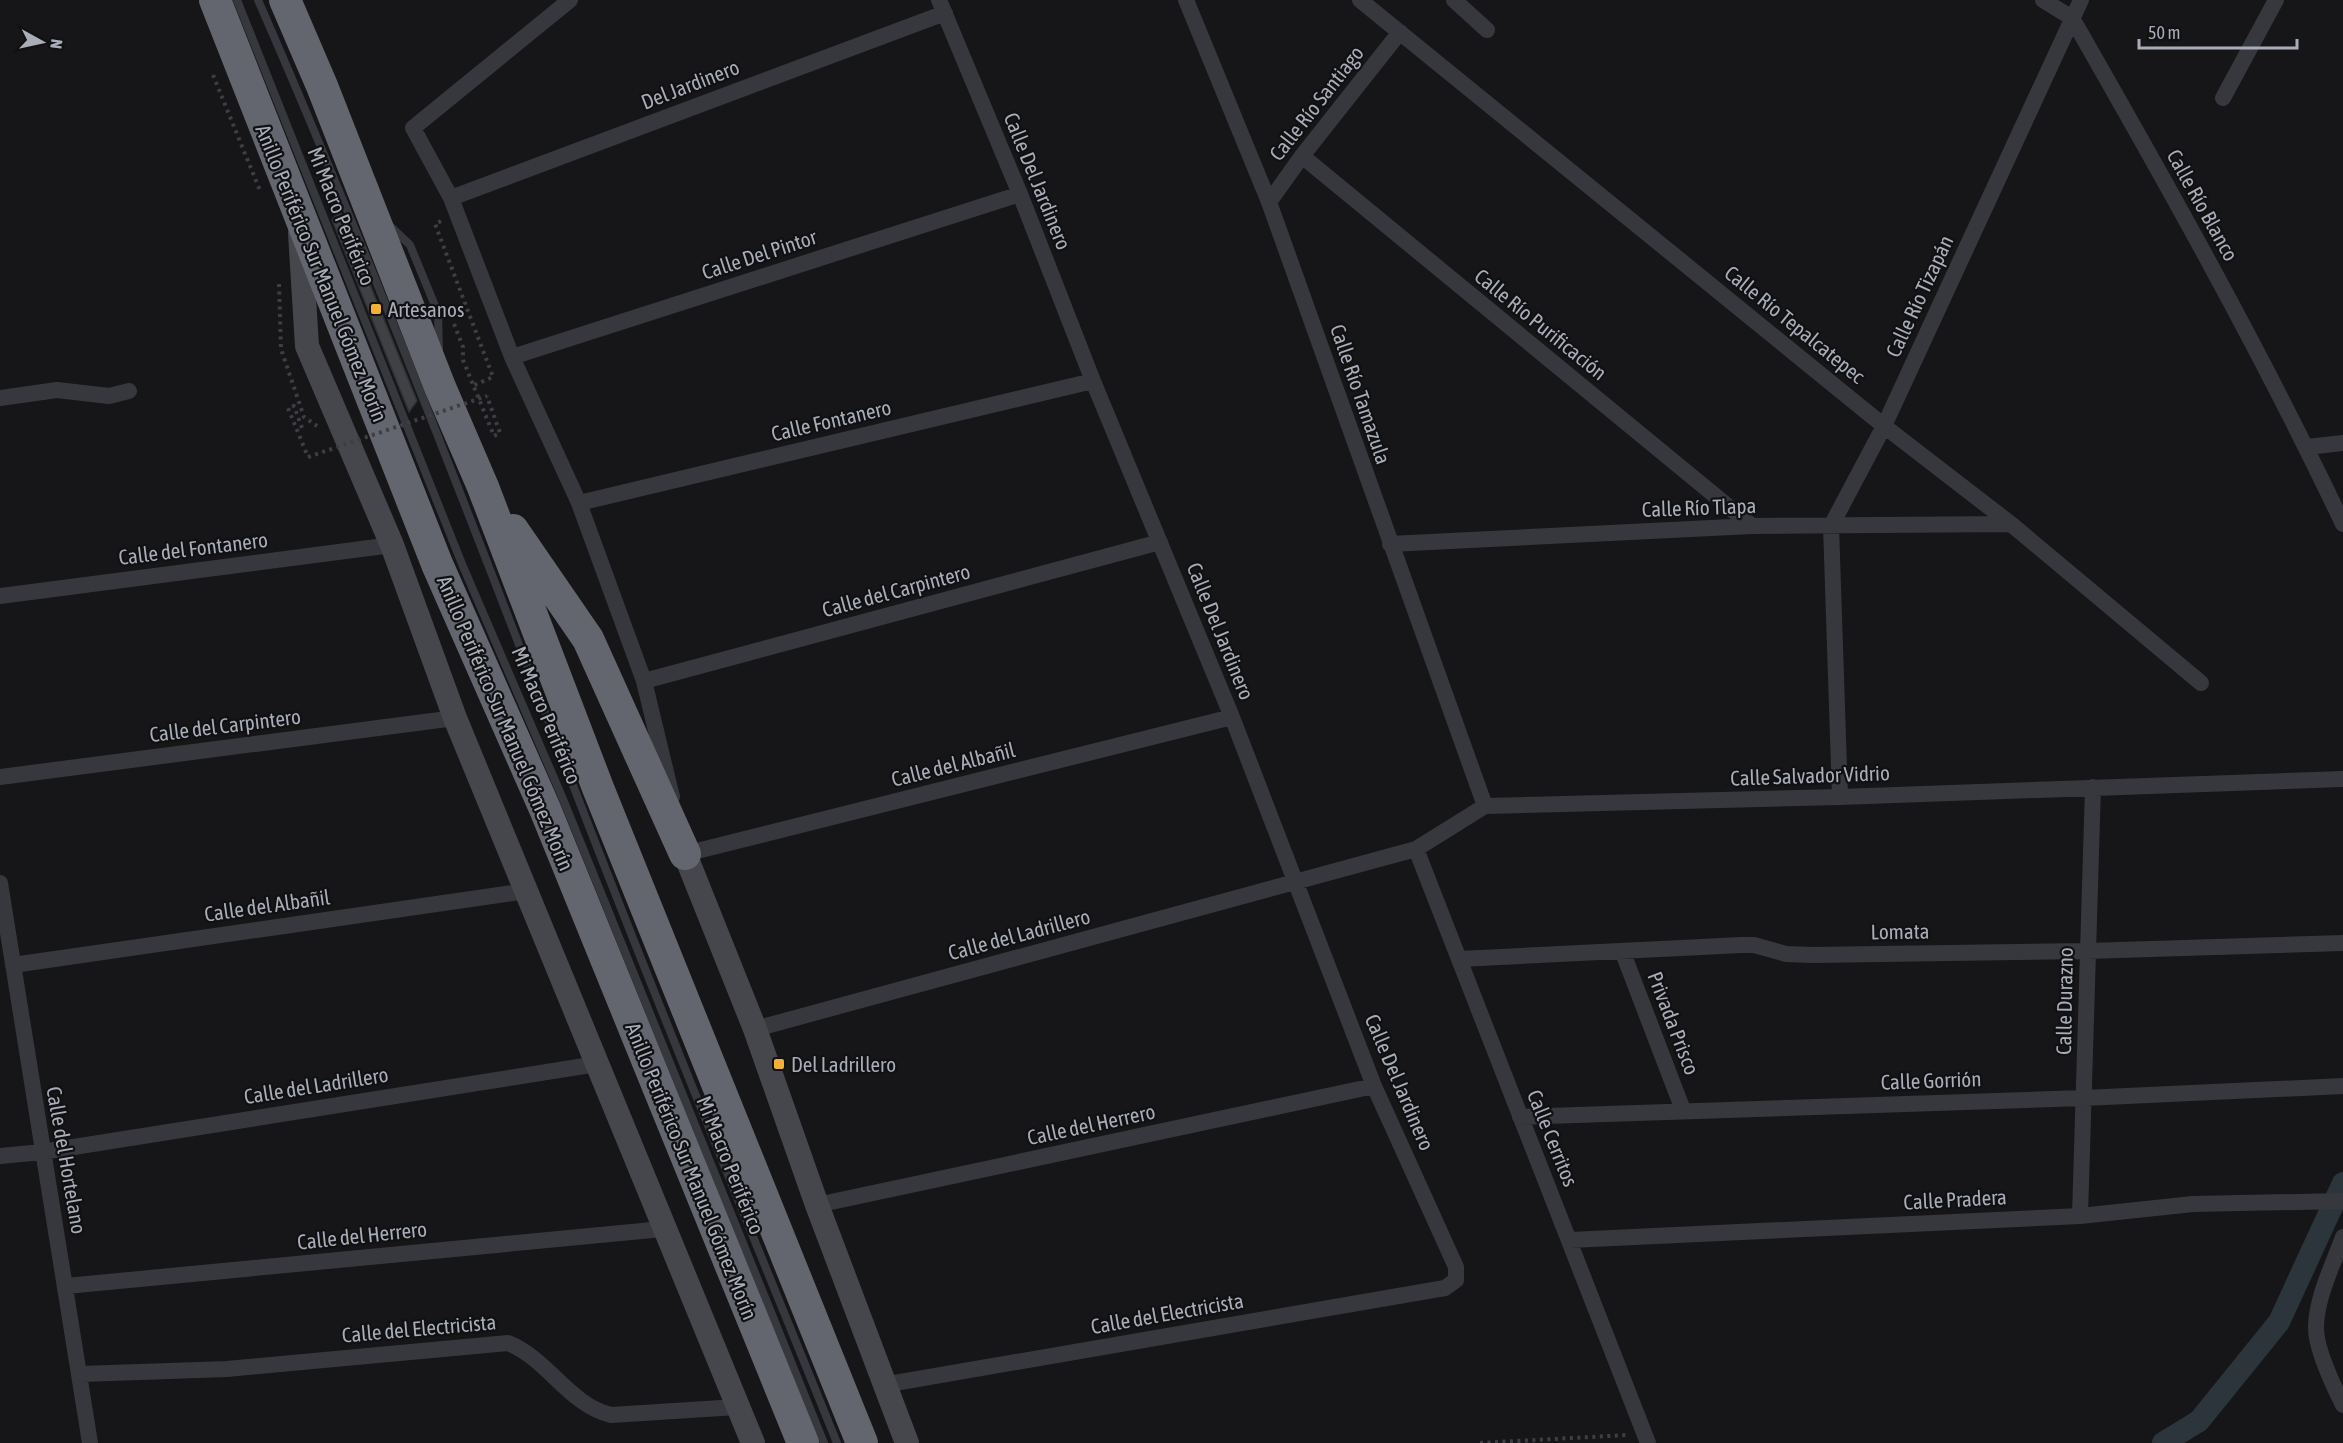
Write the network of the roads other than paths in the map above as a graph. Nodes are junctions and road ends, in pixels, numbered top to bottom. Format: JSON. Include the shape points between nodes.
{"nodes":[{"id":1,"x":214,"y":0,"type":"edge"},
{"id":2,"x":237,"y":0,"type":"edge"},
{"id":3,"x":258,"y":0,"type":"edge"},
{"id":4,"x":570,"y":0,"type":"edge"},
{"id":5,"x":1186,"y":0,"type":"edge"},
{"id":6,"x":1454,"y":0,"type":"edge"},
{"id":7,"x":2043,"y":0,"type":"edge"},
{"id":8,"x":2081,"y":0,"type":"edge"},
{"id":9,"x":2276,"y":0,"type":"edge"},
{"id":10,"x":1371,"y":3,"type":"edge"},
{"id":11,"x":291,"y":4,"type":"edge"},
{"id":12,"x":942,"y":6,"type":"edge"},
{"id":13,"x":2072,"y":18,"type":"junction"},
{"id":14,"x":1487,"y":30,"type":"dead end"},
{"id":15,"x":1400,"y":32,"type":"junction"},
{"id":16,"x":311,"y":92,"type":"junction"},
{"id":17,"x":2223,"y":98,"type":"dead end"},
{"id":18,"x":272,"y":118,"type":"junction"},
{"id":19,"x":1302,"y":156,"type":"junction"},
{"id":20,"x":355,"y":193,"type":"junction"},
{"id":21,"x":1020,"y":194,"type":"junction"},
{"id":22,"x":452,"y":198,"type":"junction"},
{"id":23,"x":1269,"y":202,"type":"junction"},
{"id":24,"x":310,"y":215,"type":"junction"},
{"id":25,"x":512,"y":357,"type":"junction"},
{"id":26,"x":1093,"y":381,"type":"junction"},
{"id":27,"x":129,"y":391,"type":"dead end"},
{"id":28,"x":0,"y":398,"type":"edge"},
{"id":29,"x":1884,"y":426,"type":"junction"},
{"id":30,"x":2343,"y":443,"type":"edge"},
{"id":31,"x":2307,"y":447,"type":"junction"},
{"id":32,"x":483,"y":487,"type":"junction"},
{"id":33,"x":579,"y":503,"type":"junction"},
{"id":34,"x":2011,"y":524,"type":"junction"},
{"id":35,"x":2343,"y":524,"type":"edge"},
{"id":36,"x":1752,"y":526,"type":"junction"},
{"id":37,"x":1831,"y":526,"type":"junction"},
{"id":38,"x":1160,"y":542,"type":"junction"},
{"id":39,"x":1390,"y":544,"type":"junction"},
{"id":40,"x":392,"y":545,"type":"junction"},
{"id":41,"x":0,"y":596,"type":"edge"},
{"id":42,"x":644,"y":681,"type":"junction"},
{"id":43,"x":2200,"y":683,"type":"dead end"},
{"id":44,"x":1232,"y":717,"type":"junction"},
{"id":45,"x":455,"y":718,"type":"junction"},
{"id":46,"x":0,"y":777,"type":"edge"},
{"id":47,"x":2343,"y":779,"type":"edge"},
{"id":48,"x":2093,"y":787,"type":"junction"},
{"id":49,"x":1840,"y":797,"type":"junction"},
{"id":50,"x":1485,"y":806,"type":"junction"},
{"id":51,"x":1416,"y":849,"type":"junction"},
{"id":52,"x":685,"y":854,"type":"junction"},
{"id":53,"x":1296,"y":882,"type":"junction"},
{"id":54,"x":0,"y":884,"type":"edge"},
{"id":55,"x":527,"y":891,"type":"junction"},
{"id":56,"x":2343,"y":943,"type":"edge"},
{"id":57,"x":2088,"y":951,"type":"junction"},
{"id":58,"x":1623,"y":952,"type":"junction"},
{"id":59,"x":1460,"y":959,"type":"junction"},
{"id":60,"x":13,"y":965,"type":"junction"},
{"id":61,"x":755,"y":1029,"type":"junction"},
{"id":62,"x":597,"y":1064,"type":"junction"},
{"id":63,"x":1374,"y":1086,"type":"junction"},
{"id":64,"x":2343,"y":1086,"type":"edge"},
{"id":65,"x":2084,"y":1098,"type":"junction"},
{"id":66,"x":1683,"y":1110,"type":"junction"},
{"id":67,"x":1520,"y":1117,"type":"junction"},
{"id":68,"x":42,"y":1152,"type":"junction"},
{"id":69,"x":0,"y":1156,"type":"edge"},
{"id":70,"x":2342,"y":1201,"type":"edge"},
{"id":71,"x":817,"y":1205,"type":"junction"},
{"id":72,"x":2080,"y":1216,"type":"junction"},
{"id":73,"x":663,"y":1229,"type":"junction"},
{"id":74,"x":2343,"y":1237,"type":"edge"},
{"id":75,"x":1570,"y":1240,"type":"junction"},
{"id":76,"x":1456,"y":1280,"type":"joint"},
{"id":77,"x":66,"y":1286,"type":"junction"},
{"id":78,"x":2335,"y":1364,"type":"edge"},
{"id":79,"x":81,"y":1374,"type":"junction"},
{"id":80,"x":883,"y":1385,"type":"junction"},
{"id":81,"x":2343,"y":1405,"type":"edge"},
{"id":82,"x":737,"y":1407,"type":"junction"},
{"id":83,"x":1645,"y":1438,"type":"edge"},
{"id":84,"x":90,"y":1443,"type":"edge"},
{"id":85,"x":753,"y":1443,"type":"edge"},
{"id":86,"x":802,"y":1443,"type":"edge"},
{"id":87,"x":824,"y":1443,"type":"edge"},
{"id":88,"x":837,"y":1443,"type":"edge"},
{"id":89,"x":862,"y":1443,"type":"edge"},
{"id":90,"x":907,"y":1443,"type":"edge"}],
"edges":[{"from":1,"to":18,"type":"highway","name":"Anillo Periférico Sur Manuel Gómez Morín"},
{"from":2,"to":18,"type":"lane"},
{"from":3,"to":16,"type":"lane"},
{"from":4,"to":22,"type":"street","via":[[413,128]]},
{"from":5,"to":23,"type":"street","name":"Calle Río Tamazula"},
{"from":6,"to":14,"type":"street"},
{"from":7,"to":13,"type":"street","name":"Calle Río Blanco"},
{"from":8,"to":13,"type":"street","name":"Calle Río Tizapán"},
{"from":9,"to":17,"type":"street"},
{"from":10,"to":15,"type":"street","name":"Calle Río Tepalcatepec"},
{"from":11,"to":16,"type":"highway"},
{"from":12,"to":21,"type":"street","name":"Calle Del Jardinero"},
{"from":12,"to":22,"type":"street","name":"Del Jardinero"},
{"from":13,"to":29,"type":"street","name":"Calle Río Tizapán"},
{"from":13,"to":31,"type":"street","name":"Calle Río Blanco","via":[[2192,230]]},
{"from":15,"to":19,"type":"street","name":"Calle Río Santiago"},
{"from":15,"to":29,"type":"street","name":"Calle Río Tepalcatepec"},
{"from":16,"to":20,"type":"highway"},
{"from":18,"to":24,"type":"highway","name":"Anillo Periférico Sur Manuel Gómez Morín"},
{"from":19,"to":23,"type":"street","name":"Calle Río Santiago"},
{"from":19,"to":36,"type":"street","name":"Calle Río Purificación"},
{"from":20,"to":32,"type":"highway"},
{"from":20,"to":88,"type":"lane","name":"Mi Macro Periférico","via":[[579,801]]},
{"from":21,"to":25,"type":"street","name":"Calle Del Pintor"},
{"from":21,"to":26,"type":"street","name":"Calle Del Jardinero"},
{"from":22,"to":25,"type":"street"},
{"from":23,"to":39,"type":"street","name":"Calle Río Tamazula"},
{"from":24,"to":40,"type":"main road","via":[[307,346]]},
{"from":24,"to":86,"type":"highway","name":"Anillo Periférico Sur Manuel Gómez Morín","via":[[437,564],[545,809]]},
{"from":24,"to":87,"type":"lane","name":"Mi Macro Periférico","via":[[563,799]]},
{"from":25,"to":33,"type":"street"},
{"from":26,"to":33,"type":"street","name":"Calle Fontanero"},
{"from":26,"to":38,"type":"street","name":"Calle Del Jardinero"},
{"from":27,"to":28,"type":"street","via":[[109,396],[57,390]]},
{"from":29,"to":34,"type":"street","name":"Calle Río Tepalcatepec"},
{"from":29,"to":37,"type":"street","name":"Calle Río Tizapán"},
{"from":30,"to":31,"type":"street"},
{"from":31,"to":35,"type":"street","name":"Calle Río Blanco"},
{"from":32,"to":52,"type":"highway","via":[[588,639]]},
{"from":32,"to":89,"type":"highway","via":[[598,788]]},
{"from":33,"to":42,"type":"street"},
{"from":34,"to":37,"type":"street","name":"Calle Río Tlapa"},
{"from":34,"to":43,"type":"street","name":"Calle Río Tepalcatepec"},
{"from":36,"to":37,"type":"street","name":"Calle Río Tlapa"},
{"from":36,"to":39,"type":"street","name":"Calle Río Tlapa"},
{"from":37,"to":49,"type":"street","name":"Calle Río Tizapán"},
{"from":38,"to":42,"type":"street","name":"Calle del Carpintero"},
{"from":38,"to":44,"type":"street","name":"Calle Del Jardinero"},
{"from":39,"to":50,"type":"street","name":"Calle Río Tamazula"},
{"from":40,"to":41,"type":"street","name":"Calle del Fontanero"},
{"from":40,"to":45,"type":"main road"},
{"from":42,"to":52,"type":"street"},
{"from":44,"to":52,"type":"street","name":"Calle del Albañil"},
{"from":44,"to":53,"type":"street","name":"Calle Del Jardinero"},
{"from":45,"to":46,"type":"street","name":"Calle del Carpintero"},
{"from":45,"to":55,"type":"main road"},
{"from":47,"to":48,"type":"street","name":"Calle Salvador Vidrio"},
{"from":48,"to":49,"type":"street","name":"Calle Salvador Vidrio"},
{"from":48,"to":57,"type":"street","name":"Calle Durazno"},
{"from":49,"to":50,"type":"street","name":"Calle Salvador Vidrio"},
{"from":50,"to":51,"type":"street"},
{"from":51,"to":53,"type":"street"},
{"from":51,"to":59,"type":"street","name":"Calle Cerritos"},
{"from":52,"to":61,"type":"main road"},
{"from":53,"to":61,"type":"street","name":"Calle del Ladrillero"},
{"from":53,"to":63,"type":"street","name":"Calle Del Jardinero"},
{"from":54,"to":60,"type":"street","name":"Calle del Hortelano"},
{"from":55,"to":60,"type":"street","name":"Calle del Albañil"},
{"from":55,"to":62,"type":"main road"},
{"from":56,"to":57,"type":"street","name":"Lomata"},
{"from":57,"to":58,"type":"street","name":"Lomata","via":[[1804,955],[1741,945]]},
{"from":57,"to":65,"type":"street","name":"Calle Durazno"},
{"from":58,"to":59,"type":"street","name":"Lomata"},
{"from":58,"to":66,"type":"street","name":"Privada Prisco"},
{"from":59,"to":67,"type":"street","name":"Calle Cerritos"},
{"from":60,"to":68,"type":"street","name":"Calle del Hortelano"},
{"from":61,"to":71,"type":"main road"},
{"from":62,"to":68,"type":"street","name":"Calle del Ladrillero"},
{"from":62,"to":73,"type":"main road"},
{"from":63,"to":71,"type":"street","name":"Calle del Herrero"},
{"from":63,"to":76,"type":"street","name":"Calle Del Jardinero","via":[[1456,1267]]},
{"from":64,"to":65,"type":"street","name":"Calle Gorrión"},
{"from":65,"to":66,"type":"street","name":"Calle Gorrión"},
{"from":65,"to":72,"type":"street","name":"Calle Durazno"},
{"from":66,"to":67,"type":"street","name":"Calle Gorrión"},
{"from":67,"to":75,"type":"street","name":"Calle Cerritos"},
{"from":68,"to":69,"type":"street","name":"Calle del Ladrillero"},
{"from":68,"to":77,"type":"street","name":"Calle del Hortelano"},
{"from":70,"to":72,"type":"street","name":"Calle Pradera","via":[[2193,1204]]},
{"from":71,"to":80,"type":"main road"},
{"from":72,"to":75,"type":"street","name":"Calle Pradera"},
{"from":73,"to":77,"type":"street","name":"Calle del Herrero"},
{"from":73,"to":82,"type":"main road"},
{"from":74,"to":78,"type":"street","via":[[2318,1306],[2315,1328],[2319,1348]]},
{"from":75,"to":83,"type":"street","name":"Calle Cerritos"},
{"from":76,"to":80,"type":"street","name":"Calle del Electricista","via":[[1445,1288]]},
{"from":77,"to":79,"type":"street","name":"Calle del Hortelano"},
{"from":78,"to":81,"type":"street"},
{"from":79,"to":82,"type":"street","name":"Calle del Electricista","via":[[227,1369],[508,1343],[525,1349],[594,1411],[611,1415]]},
{"from":79,"to":84,"type":"street","name":"Calle del Hortelano"},
{"from":80,"to":90,"type":"main road"},
{"from":82,"to":85,"type":"main road"}]}
